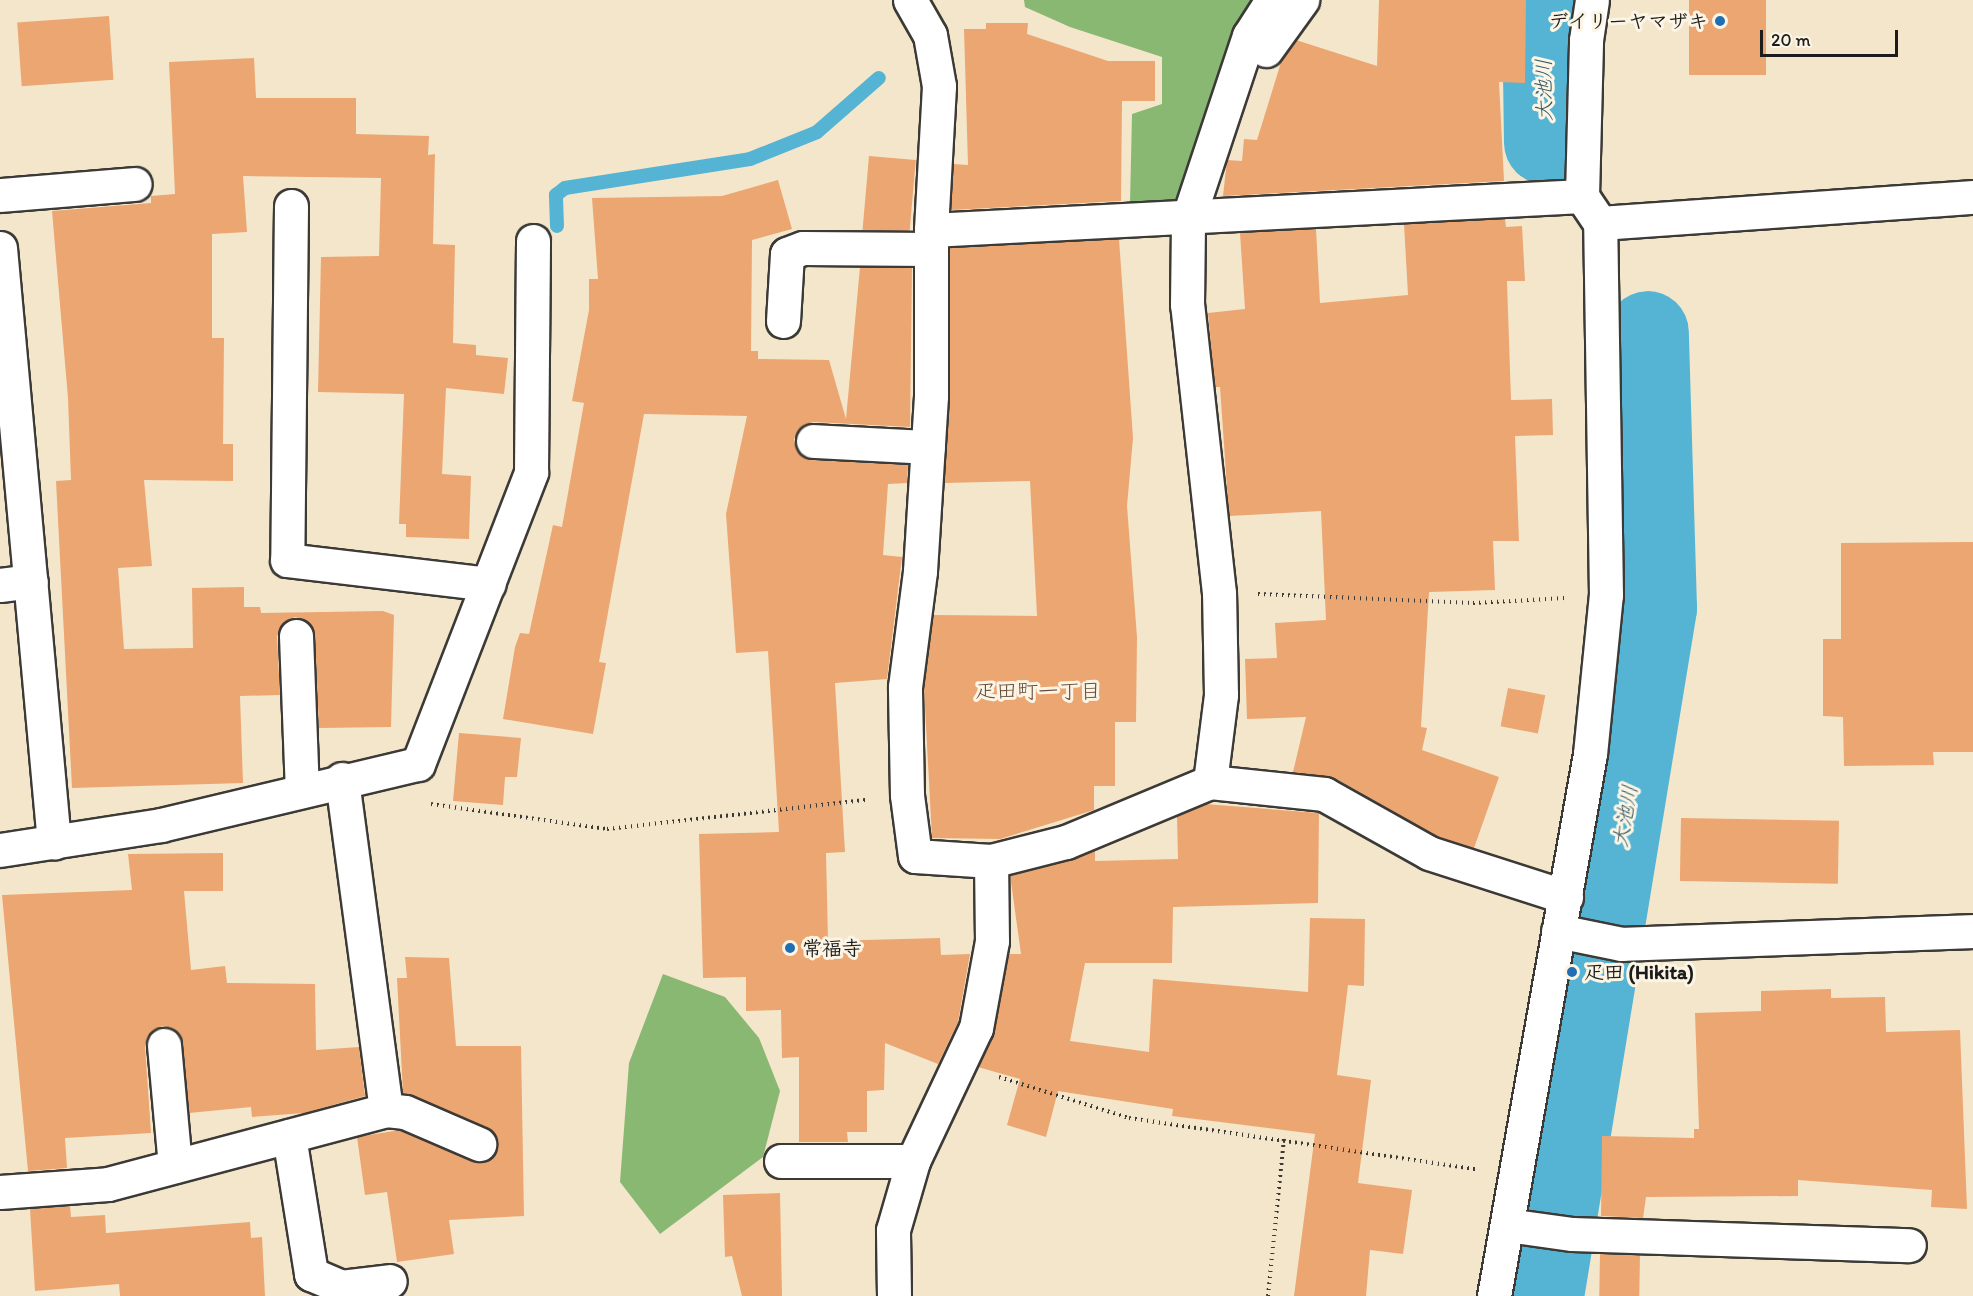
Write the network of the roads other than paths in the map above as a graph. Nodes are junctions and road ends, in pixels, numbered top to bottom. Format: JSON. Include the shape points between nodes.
{"nodes":[{"id":1,"x":910,"y":0,"type":"edge"},
{"id":2,"x":1272,"y":0,"type":"edge"},
{"id":3,"x":1302,"y":0,"type":"edge"},
{"id":4,"x":1592,"y":0,"type":"edge"},
{"id":5,"x":1228,"y":106,"type":"junction"},
{"id":6,"x":135,"y":184,"type":"dead end"},
{"id":7,"x":0,"y":195,"type":"edge"},
{"id":8,"x":1582,"y":196,"type":"junction"},
{"id":9,"x":1973,"y":197,"type":"edge"},
{"id":10,"x":291,"y":206,"type":"dead end"},
{"id":11,"x":1188,"y":219,"type":"junction"},
{"id":12,"x":1600,"y":224,"type":"junction"},
{"id":13,"x":931,"y":240,"type":"junction"},
{"id":14,"x":533,"y":241,"type":"dead end"},
{"id":15,"x":0,"y":248,"type":"edge"},
{"id":16,"x":783,"y":321,"type":"dead end"},
{"id":17,"x":4,"y":325,"type":"edge"},
{"id":18,"x":813,"y":441,"type":"dead end"},
{"id":19,"x":928,"y":447,"type":"junction"},
{"id":20,"x":15,"y":583,"type":"edge"},
{"id":21,"x":489,"y":584,"type":"junction"},
{"id":22,"x":296,"y":636,"type":"dead end"},
{"id":23,"x":342,"y":779,"type":"junction"},
{"id":24,"x":1210,"y":782,"type":"junction"},
{"id":25,"x":302,"y":789,"type":"junction"},
{"id":26,"x":54,"y":843,"type":"junction"},
{"id":27,"x":0,"y":850,"type":"edge"},
{"id":28,"x":991,"y":861,"type":"junction"},
{"id":29,"x":1566,"y":897,"type":"junction"},
{"id":30,"x":1973,"y":931,"type":"edge"},
{"id":31,"x":1567,"y":933,"type":"junction"},
{"id":32,"x":164,"y":1045,"type":"dead end"},
{"id":33,"x":386,"y":1110,"type":"junction"},
{"id":34,"x":289,"y":1136,"type":"junction"},
{"id":35,"x":478,"y":1144,"type":"dead end"},
{"id":36,"x":781,"y":1161,"type":"dead end"},
{"id":37,"x":913,"y":1161,"type":"junction"},
{"id":38,"x":175,"y":1166,"type":"junction"},
{"id":39,"x":0,"y":1192,"type":"edge"},
{"id":40,"x":1515,"y":1227,"type":"junction"},
{"id":41,"x":1909,"y":1245,"type":"dead end"},
{"id":42,"x":390,"y":1281,"type":"dead end"},
{"id":43,"x":894,"y":1296,"type":"edge"},
{"id":44,"x":1494,"y":1296,"type":"edge"}],
"edges":[{"from":1,"to":13,"type":"street","via":[[930,35],[939,86]]},
{"from":2,"to":5,"type":"street","via":[[1250,36]]},
{"from":3,"to":5,"type":"street"},
{"from":4,"to":8,"type":"street","via":[[1586,40]]},
{"from":5,"to":11,"type":"street"},
{"from":6,"to":7,"type":"street"},
{"from":8,"to":11,"type":"street"},
{"from":8,"to":12,"type":"street"},
{"from":9,"to":12,"type":"street"},
{"from":10,"to":21,"type":"street","via":[[286,560]]},
{"from":11,"to":13,"type":"street"},
{"from":11,"to":24,"type":"street","via":[[1187,305],[1219,593],[1221,695]]},
{"from":12,"to":29,"type":"street","via":[[1606,595],[1590,754]]},
{"from":13,"to":16,"type":"street","via":[[803,248],[787,254]]},
{"from":13,"to":19,"type":"street"},
{"from":14,"to":21,"type":"street","via":[[531,472]]},
{"from":15,"to":17,"type":"street"},
{"from":17,"to":20,"type":"street"},
{"from":18,"to":19,"type":"street"},
{"from":19,"to":28,"type":"street","via":[[920,571],[905,687],[907,795],[915,856]]},
{"from":20,"to":26,"type":"street"},
{"from":21,"to":23,"type":"street","via":[[418,764]]},
{"from":22,"to":25,"type":"street"},
{"from":23,"to":25,"type":"street"},
{"from":23,"to":33,"type":"street"},
{"from":24,"to":28,"type":"street","via":[[1066,842]]},
{"from":24,"to":29,"type":"street","via":[[1324,794],[1430,853]]},
{"from":25,"to":26,"type":"street","via":[[161,825]]},
{"from":26,"to":27,"type":"street"},
{"from":28,"to":37,"type":"street","via":[[992,941],[976,1029]]},
{"from":29,"to":31,"type":"street"},
{"from":30,"to":31,"type":"street","via":[[1622,944]]},
{"from":31,"to":40,"type":"street","via":[[1516,1175]]},
{"from":32,"to":38,"type":"street"},
{"from":33,"to":34,"type":"street"},
{"from":33,"to":35,"type":"street","via":[[405,1112]]},
{"from":34,"to":38,"type":"street"},
{"from":34,"to":42,"type":"street","via":[[311,1274],[341,1287]]},
{"from":36,"to":37,"type":"street"},
{"from":37,"to":43,"type":"street","via":[[893,1230]]},
{"from":38,"to":39,"type":"street","via":[[108,1184]]},
{"from":40,"to":41,"type":"street","via":[[1572,1234]]},
{"from":40,"to":44,"type":"street"}]}
